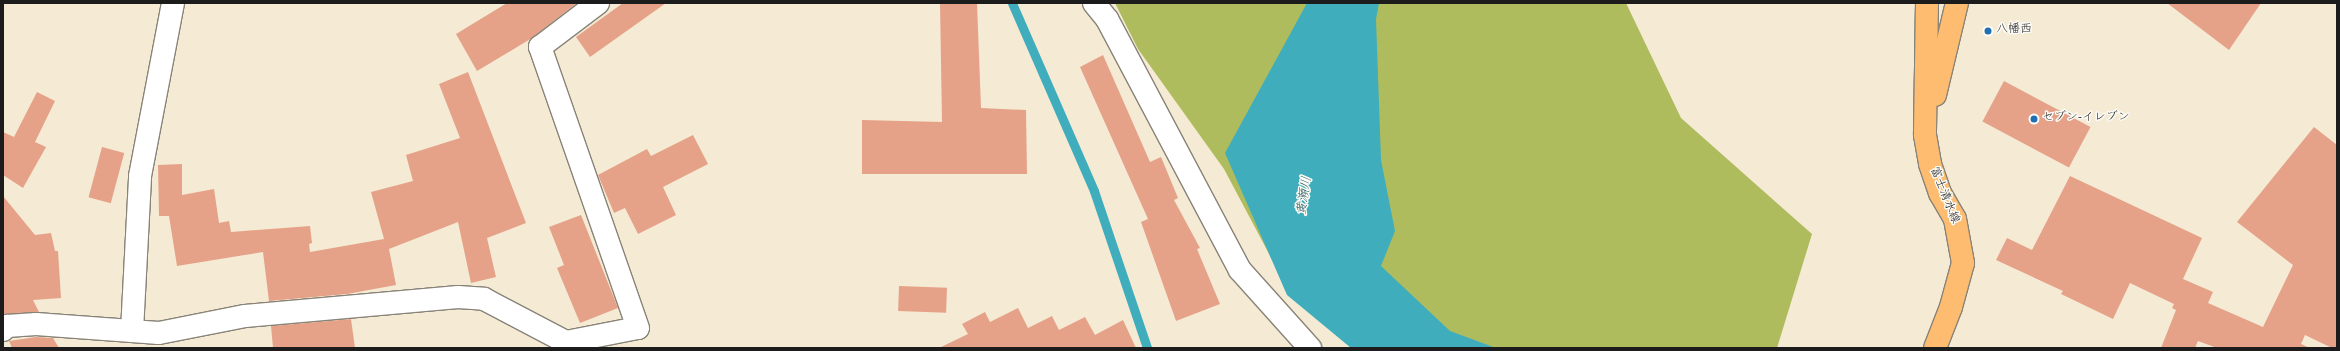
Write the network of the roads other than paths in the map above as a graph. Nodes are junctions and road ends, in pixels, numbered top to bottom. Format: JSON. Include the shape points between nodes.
{"nodes":[{"id":1,"x":173,"y":3,"type":"edge"},
{"id":2,"x":598,"y":3,"type":"edge"},
{"id":3,"x":1094,"y":3,"type":"edge"},
{"id":4,"x":1927,"y":3,"type":"edge"},
{"id":5,"x":1957,"y":3,"type":"edge"},
{"id":6,"x":1925,"y":135,"type":"junction"},
{"id":7,"x":3,"y":330,"type":"edge"},
{"id":8,"x":132,"y":331,"type":"junction"},
{"id":9,"x":566,"y":345,"type":"edge"},
{"id":10,"x":1310,"y":348,"type":"edge"},
{"id":11,"x":1935,"y":348,"type":"edge"}],
"edges":[{"from":1,"to":8,"type":"street","via":[[140,176]]},
{"from":2,"to":9,"type":"street","via":[[540,47],[638,328]]},
{"from":3,"to":10,"type":"street","via":[[1107,19],[1240,270]]},
{"from":4,"to":6,"type":"main road","name":"富士清水線"},
{"from":5,"to":6,"type":"main road","name":"富士清水線"},
{"from":6,"to":11,"type":"main road","name":"富士清水線","via":[[1930,164],[1940,193],[1955,219],[1963,263],[1951,307]]},
{"from":7,"to":8,"type":"street","via":[[7,326],[36,324]]},
{"from":8,"to":9,"type":"street","via":[[159,333],[246,316],[458,297],[484,299]]}]}
